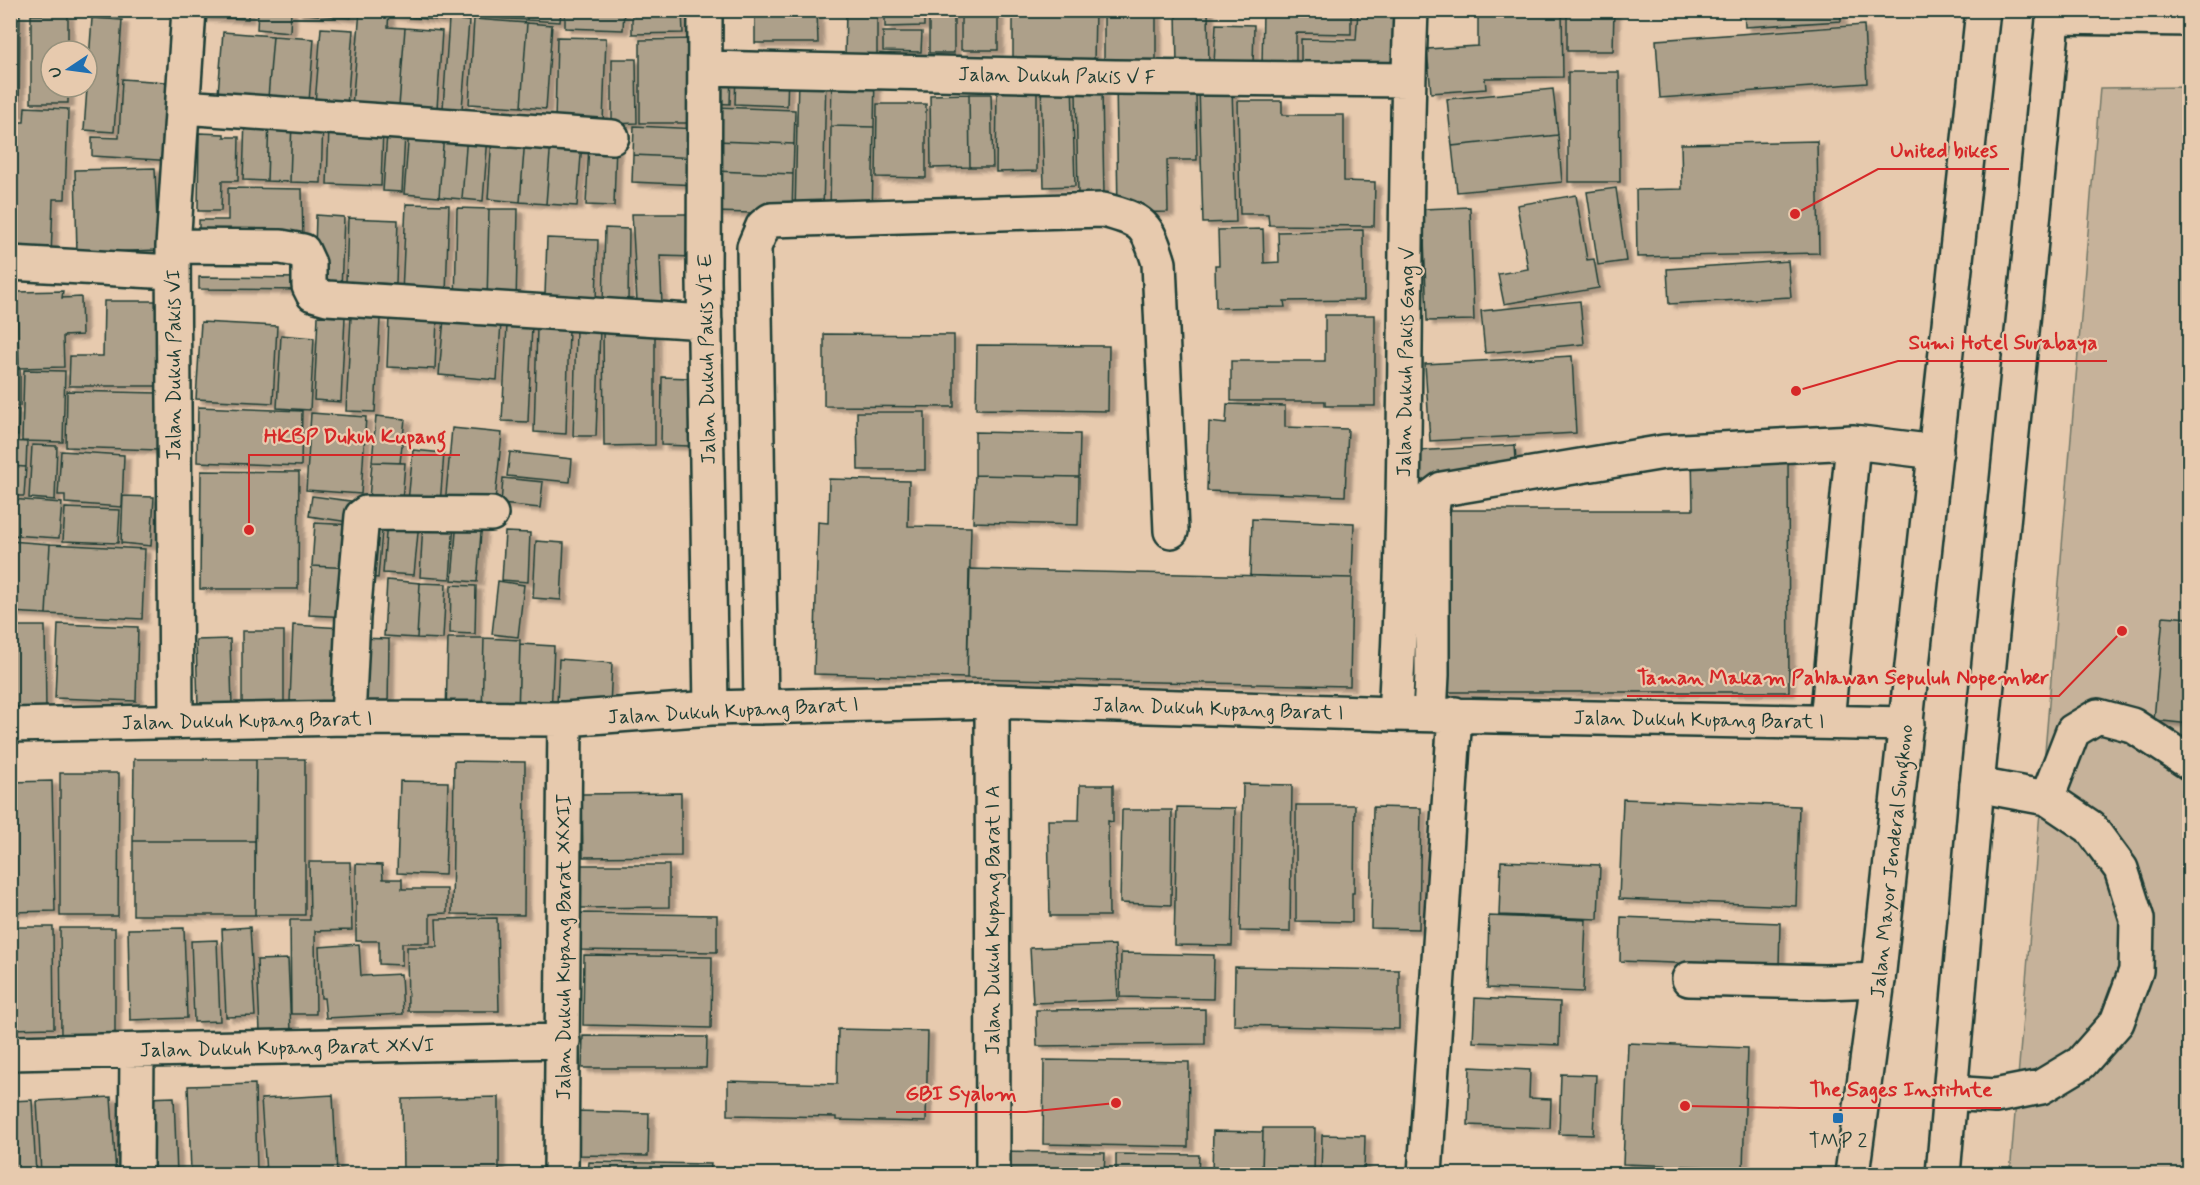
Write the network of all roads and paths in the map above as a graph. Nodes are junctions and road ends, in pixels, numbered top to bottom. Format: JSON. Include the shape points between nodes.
{"nodes":[{"id":1,"x":189,"y":10,"type":"edge"},
{"id":2,"x":705,"y":10,"type":"edge"},
{"id":3,"x":1411,"y":10,"type":"edge"},
{"id":4,"x":1983,"y":10,"type":"edge"},
{"id":5,"x":2054,"y":14,"type":"edge"},
{"id":6,"x":2190,"y":19,"type":"edge"},
{"id":7,"x":706,"y":68,"type":"junction"},
{"id":8,"x":1408,"y":80,"type":"junction"},
{"id":9,"x":183,"y":107,"type":"junction"},
{"id":10,"x":612,"y":137,"type":"dead end"},
{"id":11,"x":173,"y":259,"type":"junction"},
{"id":12,"x":10,"y":263,"type":"edge"},
{"id":13,"x":705,"y":322,"type":"junction"},
{"id":14,"x":1853,"y":442,"type":"junction"},
{"id":15,"x":1936,"y":452,"type":"junction"},
{"id":16,"x":491,"y":514,"type":"dead end"},
{"id":17,"x":1171,"y":531,"type":"dead end"},
{"id":18,"x":992,"y":701,"type":"junction"},
{"id":19,"x":761,"y":707,"type":"junction"},
{"id":20,"x":711,"y":708,"type":"junction"},
{"id":21,"x":1395,"y":714,"type":"junction"},
{"id":22,"x":1442,"y":714,"type":"junction"},
{"id":23,"x":348,"y":718,"type":"junction"},
{"id":24,"x":566,"y":719,"type":"junction"},
{"id":25,"x":176,"y":720,"type":"junction"},
{"id":26,"x":1827,"y":722,"type":"junction"},
{"id":27,"x":1907,"y":724,"type":"junction"},
{"id":28,"x":10,"y":725,"type":"edge"},
{"id":29,"x":2190,"y":763,"type":"edge"},
{"id":30,"x":1977,"y":785,"type":"junction"},
{"id":31,"x":2047,"y":798,"type":"junction"},
{"id":32,"x":1689,"y":979,"type":"dead end"},
{"id":33,"x":1878,"y":980,"type":"junction"},
{"id":34,"x":563,"y":1041,"type":"junction"},
{"id":35,"x":137,"y":1051,"type":"junction"},
{"id":36,"x":10,"y":1053,"type":"edge"},
{"id":37,"x":1949,"y":1093,"type":"junction"},
{"id":38,"x":136,"y":1174,"type":"edge"},
{"id":39,"x":561,"y":1174,"type":"edge"},
{"id":40,"x":993,"y":1174,"type":"edge"},
{"id":41,"x":1425,"y":1174,"type":"edge"},
{"id":42,"x":1852,"y":1174,"type":"edge"},
{"id":43,"x":1943,"y":1174,"type":"edge"}],
"edges":[{"from":1,"to":9,"type":"street","name":"Jalan Dukuh Pakis VI"},
{"from":2,"to":7,"type":"street","name":"Jalan Dukuh Pakis VI E"},
{"from":3,"to":8,"type":"street","name":"Jalan Dukuh Pakis Gang V"},
{"from":4,"to":15,"type":"street","name":"Jalan Mayor Jenderal Sungkono"},
{"from":5,"to":6,"type":"street"},
{"from":5,"to":30,"type":"street"},
{"from":7,"to":8,"type":"street","name":"Jalan Dukuh Pakis V F"},
{"from":7,"to":13,"type":"street","name":"Jalan Dukuh Pakis VI E"},
{"from":8,"to":21,"type":"street","name":"Jalan Dukuh Pakis Gang V","via":[[1404,489]]},
{"from":9,"to":10,"type":"street"},
{"from":9,"to":11,"type":"street","name":"Jalan Dukuh Pakis VI"},
{"from":11,"to":12,"type":"street"},
{"from":11,"to":13,"type":"street","via":[[281,247],[303,251],[313,294],[327,298]]},
{"from":11,"to":25,"type":"street","name":"Jalan Dukuh Pakis VI"},
{"from":13,"to":20,"type":"street","name":"Jalan Dukuh Pakis VI E"},
{"from":14,"to":15,"type":"street"},
{"from":14,"to":22,"type":"street","via":[[1664,452],[1442,489],[1434,495],[1432,511],[1432,675]]},
{"from":14,"to":26,"type":"street"},
{"from":15,"to":27,"type":"street","name":"Jalan Mayor Jenderal Sungkono"},
{"from":16,"to":23,"type":"street","via":[[362,516]]},
{"from":17,"to":19,"type":"street","via":[[1159,263],[1151,236],[1140,224],[1103,210],[771,220],[763,226],[754,247]]},
{"from":18,"to":19,"type":"street","name":"Jalan Dukuh Kupang Barat I"},
{"from":18,"to":21,"type":"street","name":"Jalan Dukuh Kupang Barat I"},
{"from":18,"to":40,"type":"street","name":"Jalan Dukuh Kupang Barat I A"},
{"from":19,"to":20,"type":"street","name":"Jalan Dukuh Kupang Barat I"},
{"from":20,"to":24,"type":"street","name":"Jalan Dukuh Kupang Barat I"},
{"from":21,"to":22,"type":"street","name":"Jalan Dukuh Kupang Barat I"},
{"from":22,"to":26,"type":"street","name":"Jalan Dukuh Kupang Barat I"},
{"from":22,"to":41,"type":"street"},
{"from":23,"to":24,"type":"street","name":"Jalan Dukuh Kupang Barat I"},
{"from":23,"to":25,"type":"street","name":"Jalan Dukuh Kupang Barat I"},
{"from":24,"to":34,"type":"street","name":"Jalan Dukuh Kupang Barat XXXII"},
{"from":25,"to":28,"type":"street","name":"Jalan Dukuh Kupang Barat I"},
{"from":26,"to":27,"type":"street","name":"Jalan Dukuh Kupang Barat I"},
{"from":27,"to":33,"type":"street","name":"Jalan Mayor Jenderal Sungkono"},
{"from":29,"to":31,"type":"street","via":[[2132,725],[2098,716],[2073,731]]},
{"from":30,"to":31,"type":"street"},
{"from":30,"to":37,"type":"street"},
{"from":31,"to":37,"type":"street","via":[[2090,827],[2121,869],[2137,919],[2136,971],[2117,1022],[2080,1063],[2041,1087],[1995,1096]]},
{"from":32,"to":33,"type":"street"},
{"from":33,"to":42,"type":"street","name":"Jalan Mayor Jenderal Sungkono"},
{"from":34,"to":35,"type":"street","name":"Jalan Dukuh Kupang Barat XXVI"},
{"from":34,"to":39,"type":"street","name":"Jalan Dukuh Kupang Barat XXXII"},
{"from":35,"to":36,"type":"street","name":"Jalan Dukuh Kupang Barat XXVI"},
{"from":35,"to":38,"type":"street"},
{"from":37,"to":43,"type":"street"}]}
